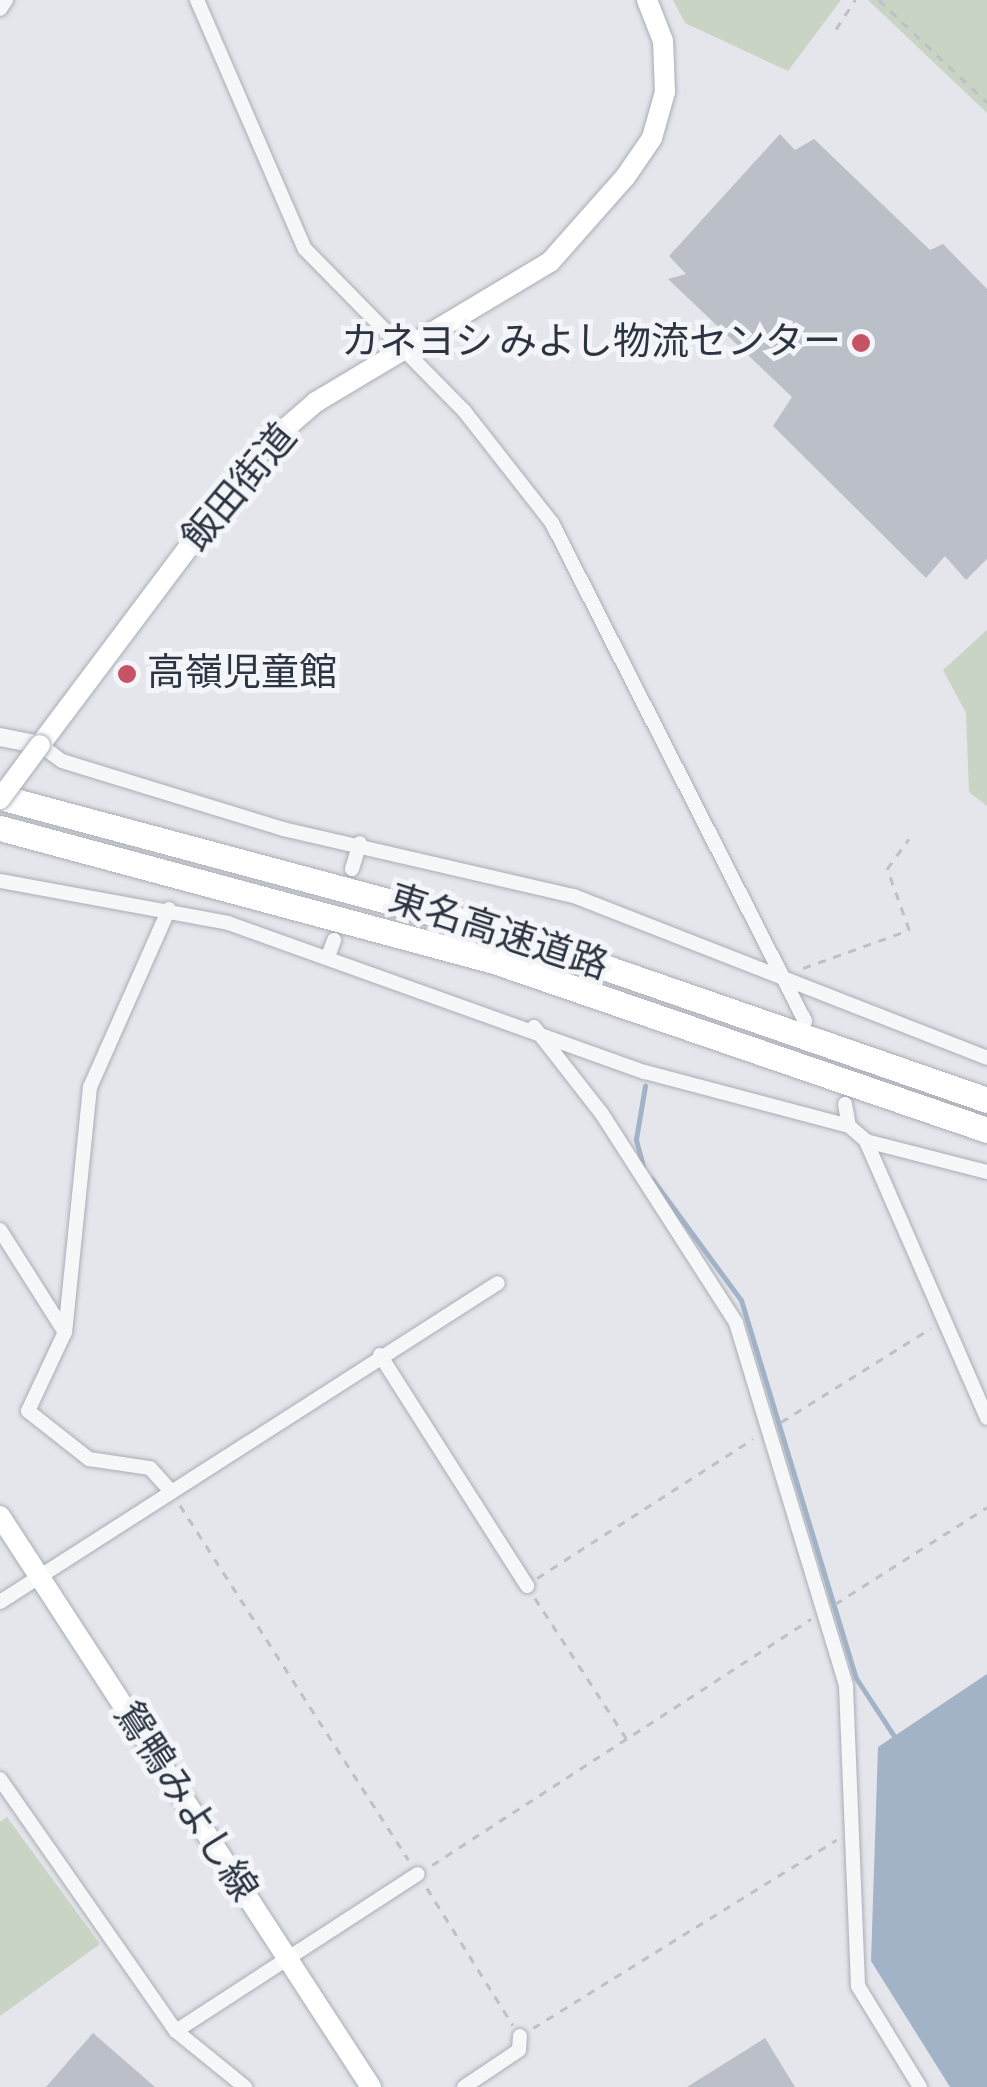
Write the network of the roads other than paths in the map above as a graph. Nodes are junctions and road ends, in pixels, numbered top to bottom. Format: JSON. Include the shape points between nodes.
{"nodes":[{"id":1,"x":6,"y":0,"type":"edge"},
{"id":2,"x":197,"y":0,"type":"edge"},
{"id":3,"x":647,"y":0,"type":"edge"},
{"id":4,"x":0,"y":9,"type":"edge"},
{"id":5,"x":404,"y":349,"type":"junction"},
{"id":6,"x":0,"y":737,"type":"edge"},
{"id":7,"x":40,"y":745,"type":"junction"},
{"id":8,"x":0,"y":798,"type":"edge"},
{"id":9,"x":0,"y":828,"type":"edge"},
{"id":10,"x":360,"y":843,"type":"junction"},
{"id":11,"x":352,"y":870,"type":"dead end"},
{"id":12,"x":0,"y":880,"type":"edge"},
{"id":13,"x":170,"y":908,"type":"junction"},
{"id":14,"x":790,"y":978,"type":"junction"},
{"id":15,"x":805,"y":1021,"type":"dead end"},
{"id":16,"x":532,"y":1025,"type":"junction"},
{"id":17,"x":987,"y":1058,"type":"edge"},
{"id":18,"x":987,"y":1100,"type":"edge"},
{"id":19,"x":845,"y":1104,"type":"dead end"},
{"id":20,"x":849,"y":1126,"type":"junction"},
{"id":21,"x":987,"y":1130,"type":"edge"},
{"id":22,"x":866,"y":1141,"type":"junction"},
{"id":23,"x":987,"y":1172,"type":"edge"},
{"id":24,"x":0,"y":1230,"type":"edge"},
{"id":25,"x":498,"y":1283,"type":"dead end"},
{"id":26,"x":64,"y":1332,"type":"junction"},
{"id":27,"x":380,"y":1354,"type":"junction"},
{"id":28,"x":987,"y":1418,"type":"edge"},
{"id":29,"x":172,"y":1491,"type":"junction"},
{"id":30,"x":0,"y":1516,"type":"edge"},
{"id":31,"x":39,"y":1577,"type":"junction"},
{"id":32,"x":526,"y":1586,"type":"road end"},
{"id":33,"x":0,"y":1602,"type":"edge"},
{"id":34,"x":0,"y":1779,"type":"edge"},
{"id":35,"x":418,"y":1874,"type":"road end"},
{"id":36,"x":286,"y":1959,"type":"junction"},
{"id":37,"x":176,"y":2032,"type":"junction"},
{"id":38,"x":520,"y":2036,"type":"road end"},
{"id":39,"x":245,"y":2087,"type":"edge"},
{"id":40,"x":371,"y":2087,"type":"edge"},
{"id":41,"x":464,"y":2087,"type":"edge"},
{"id":42,"x":920,"y":2087,"type":"edge"}],
"edges":[{"from":1,"to":4,"type":"street"},
{"from":2,"to":5,"type":"street","via":[[305,249]]},
{"from":3,"to":5,"type":"main road","name":"飯田街道","via":[[666,78],[645,151],[550,262]]},
{"from":5,"to":7,"type":"main road","name":"飯田街道","via":[[316,402],[264,447]]},
{"from":5,"to":14,"type":"street","via":[[552,523]]},
{"from":6,"to":7,"type":"street"},
{"from":7,"to":8,"type":"main road","name":"飯田街道","bridge":true},
{"from":7,"to":10,"type":"street","via":[[62,761],[264,823]]},
{"from":8,"to":18,"type":"highway","name":"東名高速道路","via":[[503,932]]},
{"from":9,"to":21,"type":"highway","name":"東名高速道路","via":[[460,951]]},
{"from":10,"to":11,"type":"street"},
{"from":10,"to":14,"type":"street","via":[[574,896]]},
{"from":12,"to":13,"type":"street"},
{"from":13,"to":16,"type":"street","via":[[331,947]]},
{"from":13,"to":26,"type":"street","via":[[90,1087]]},
{"from":14,"to":15,"type":"street"},
{"from":14,"to":17,"type":"street"},
{"from":16,"to":20,"type":"street","via":[[645,1072]]},
{"from":16,"to":42,"type":"street","via":[[723,1290],[846,1686],[858,1986]]},
{"from":19,"to":20,"type":"street"},
{"from":20,"to":22,"type":"street"},
{"from":22,"to":23,"type":"street"},
{"from":22,"to":28,"type":"street"},
{"from":24,"to":26,"type":"street"},
{"from":25,"to":27,"type":"street"},
{"from":26,"to":29,"type":"street","via":[[28,1412],[89,1458],[150,1468]]},
{"from":27,"to":29,"type":"street"},
{"from":27,"to":32,"type":"street"},
{"from":29,"to":31,"type":"street"},
{"from":30,"to":31,"type":"main road","name":"鴛鴨みよし線"},
{"from":31,"to":33,"type":"street"},
{"from":31,"to":36,"type":"main road","name":"鴛鴨みよし線"},
{"from":34,"to":37,"type":"street"},
{"from":35,"to":36,"type":"street"},
{"from":36,"to":37,"type":"street"},
{"from":36,"to":40,"type":"main road","name":"鴛鴨みよし線"},
{"from":37,"to":39,"type":"street"},
{"from":38,"to":41,"type":"street","via":[[519,2050]]}]}
